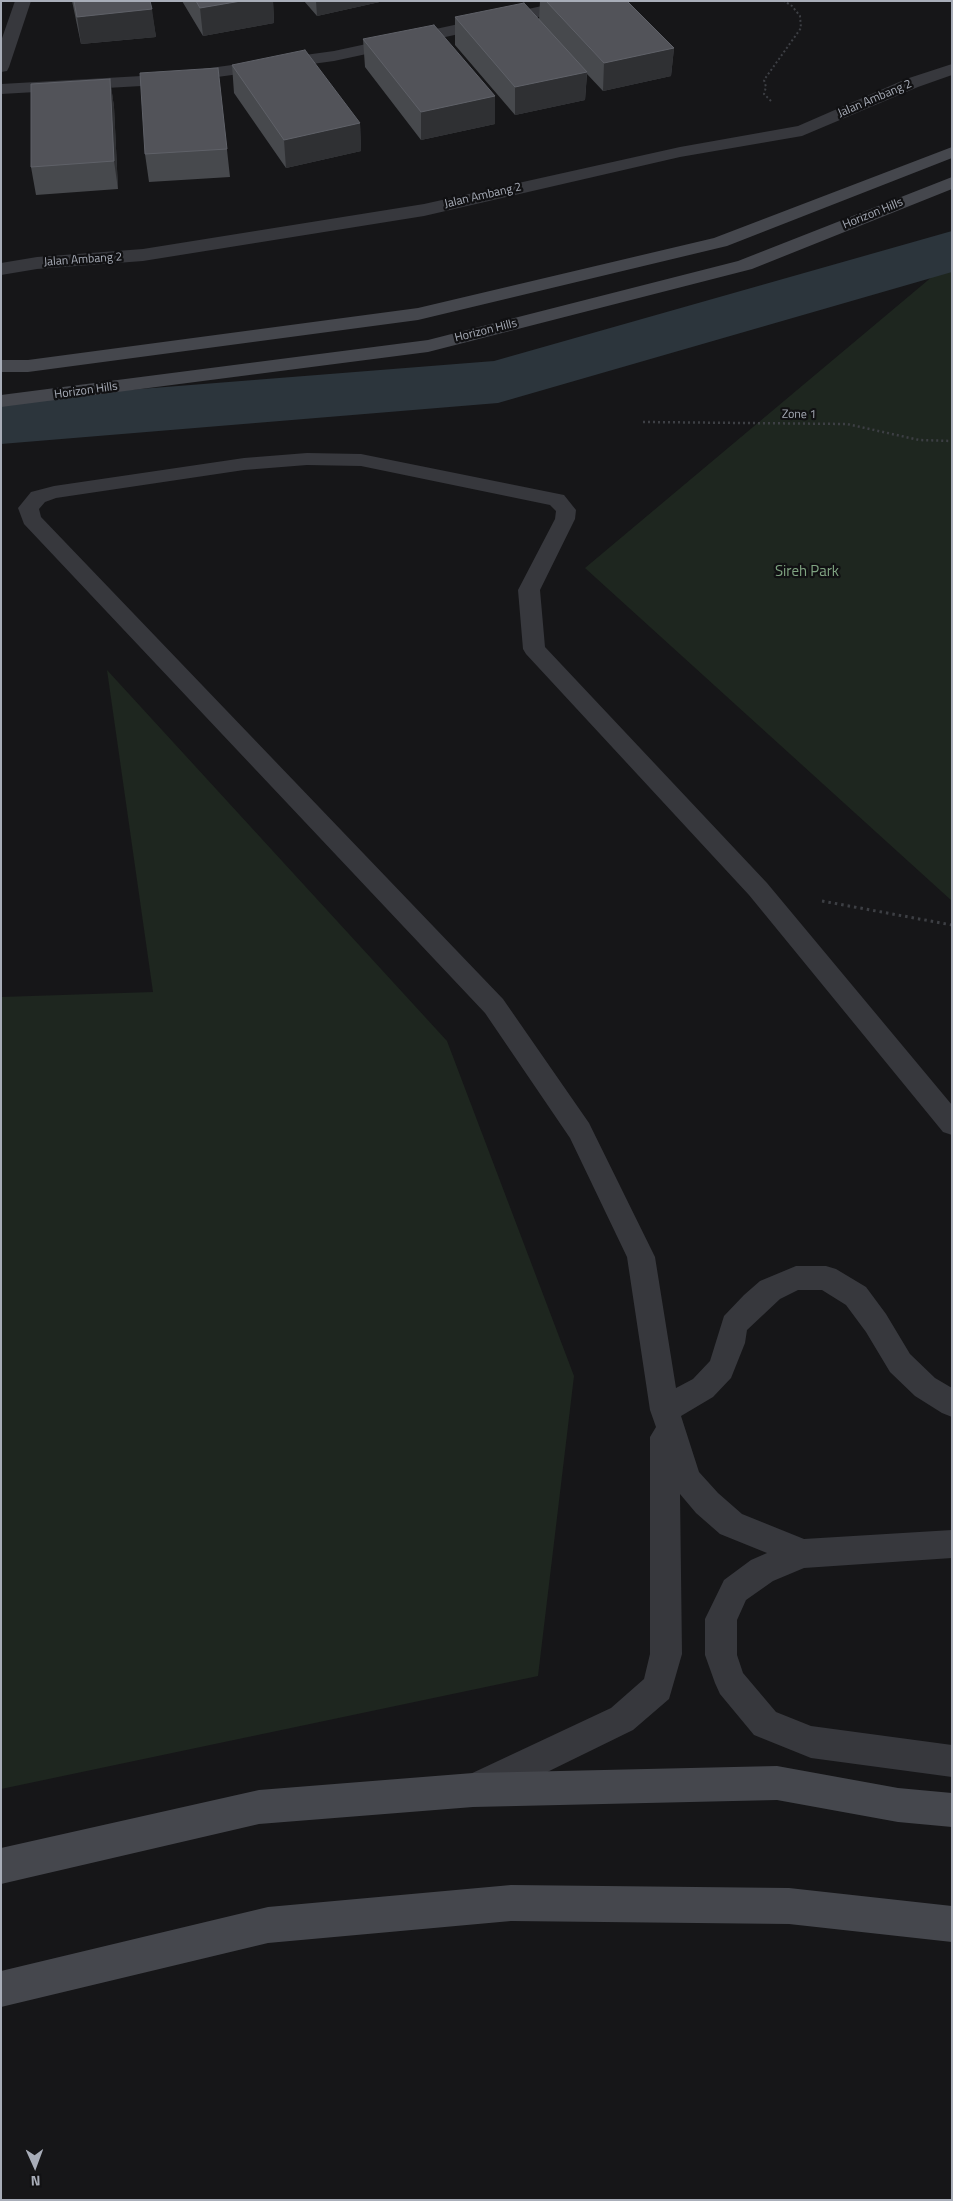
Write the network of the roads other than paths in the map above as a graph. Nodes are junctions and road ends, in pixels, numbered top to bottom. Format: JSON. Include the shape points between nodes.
{"nodes":[{"id":1,"x":23,"y":1,"type":"edge"},
{"id":2,"x":589,"y":1,"type":"edge"},
{"id":3,"x":1,"y":67,"type":"edge"},
{"id":4,"x":952,"y":69,"type":"edge"},
{"id":5,"x":1,"y":89,"type":"edge"},
{"id":6,"x":952,"y":152,"type":"edge"},
{"id":7,"x":952,"y":182,"type":"edge"},
{"id":8,"x":1,"y":269,"type":"edge"},
{"id":9,"x":1,"y":366,"type":"edge"},
{"id":10,"x":1,"y":401,"type":"edge"},
{"id":11,"x":952,"y":1124,"type":"edge"},
{"id":12,"x":952,"y":1404,"type":"edge"},
{"id":13,"x":665,"y":1410,"type":"junction"},
{"id":14,"x":952,"y":1544,"type":"edge"},
{"id":15,"x":804,"y":1554,"type":"junction"},
{"id":16,"x":952,"y":1761,"type":"edge"},
{"id":17,"x":473,"y":1790,"type":"junction"},
{"id":18,"x":952,"y":1810,"type":"edge"},
{"id":19,"x":1,"y":1866,"type":"edge"},
{"id":20,"x":952,"y":1924,"type":"edge"},
{"id":21,"x":1,"y":1989,"type":"edge"}],
"edges":[{"from":1,"to":3,"type":"street"},
{"from":2,"to":5,"type":"street","via":[[334,56],[159,80]]},
{"from":4,"to":8,"type":"street","name":"Jalan Ambang 2","via":[[802,131],[680,152],[424,210],[143,255]]},
{"from":6,"to":9,"type":"street","name":"Horizon Hills","via":[[720,242],[418,314],[28,366]]},
{"from":7,"to":10,"type":"street","name":"Horizon Hills","via":[[745,265],[428,346]]},
{"from":11,"to":13,"type":"lane","via":[[758,889],[534,648],[529,590],[565,519],[566,510],[557,500],[361,460],[307,459],[244,464],[38,497],[28,508],[32,520],[494,1006],[580,1131],[641,1257]]},
{"from":12,"to":13,"type":"lane","via":[[925,1387],[900,1363],[856,1296],[826,1278],[796,1278],[770,1290],[754,1304],[734,1325],[731,1343],[720,1369],[703,1388]]},
{"from":13,"to":15,"type":"lane","via":[[686,1479],[707,1503],[731,1524]]},
{"from":13,"to":17,"type":"lane","via":[[666,1654],[658,1688],[622,1719]]},
{"from":14,"to":15,"type":"lane"},
{"from":15,"to":16,"type":"lane","via":[[762,1570],[735,1590],[721,1619],[721,1655],[731,1683],[765,1724],[811,1742]]},
{"from":17,"to":18,"type":"street","via":[[778,1783],[898,1805]]},
{"from":17,"to":19,"type":"street","via":[[259,1807]]},
{"from":20,"to":21,"type":"street","via":[[789,1906],[511,1903],[268,1925]]}]}
